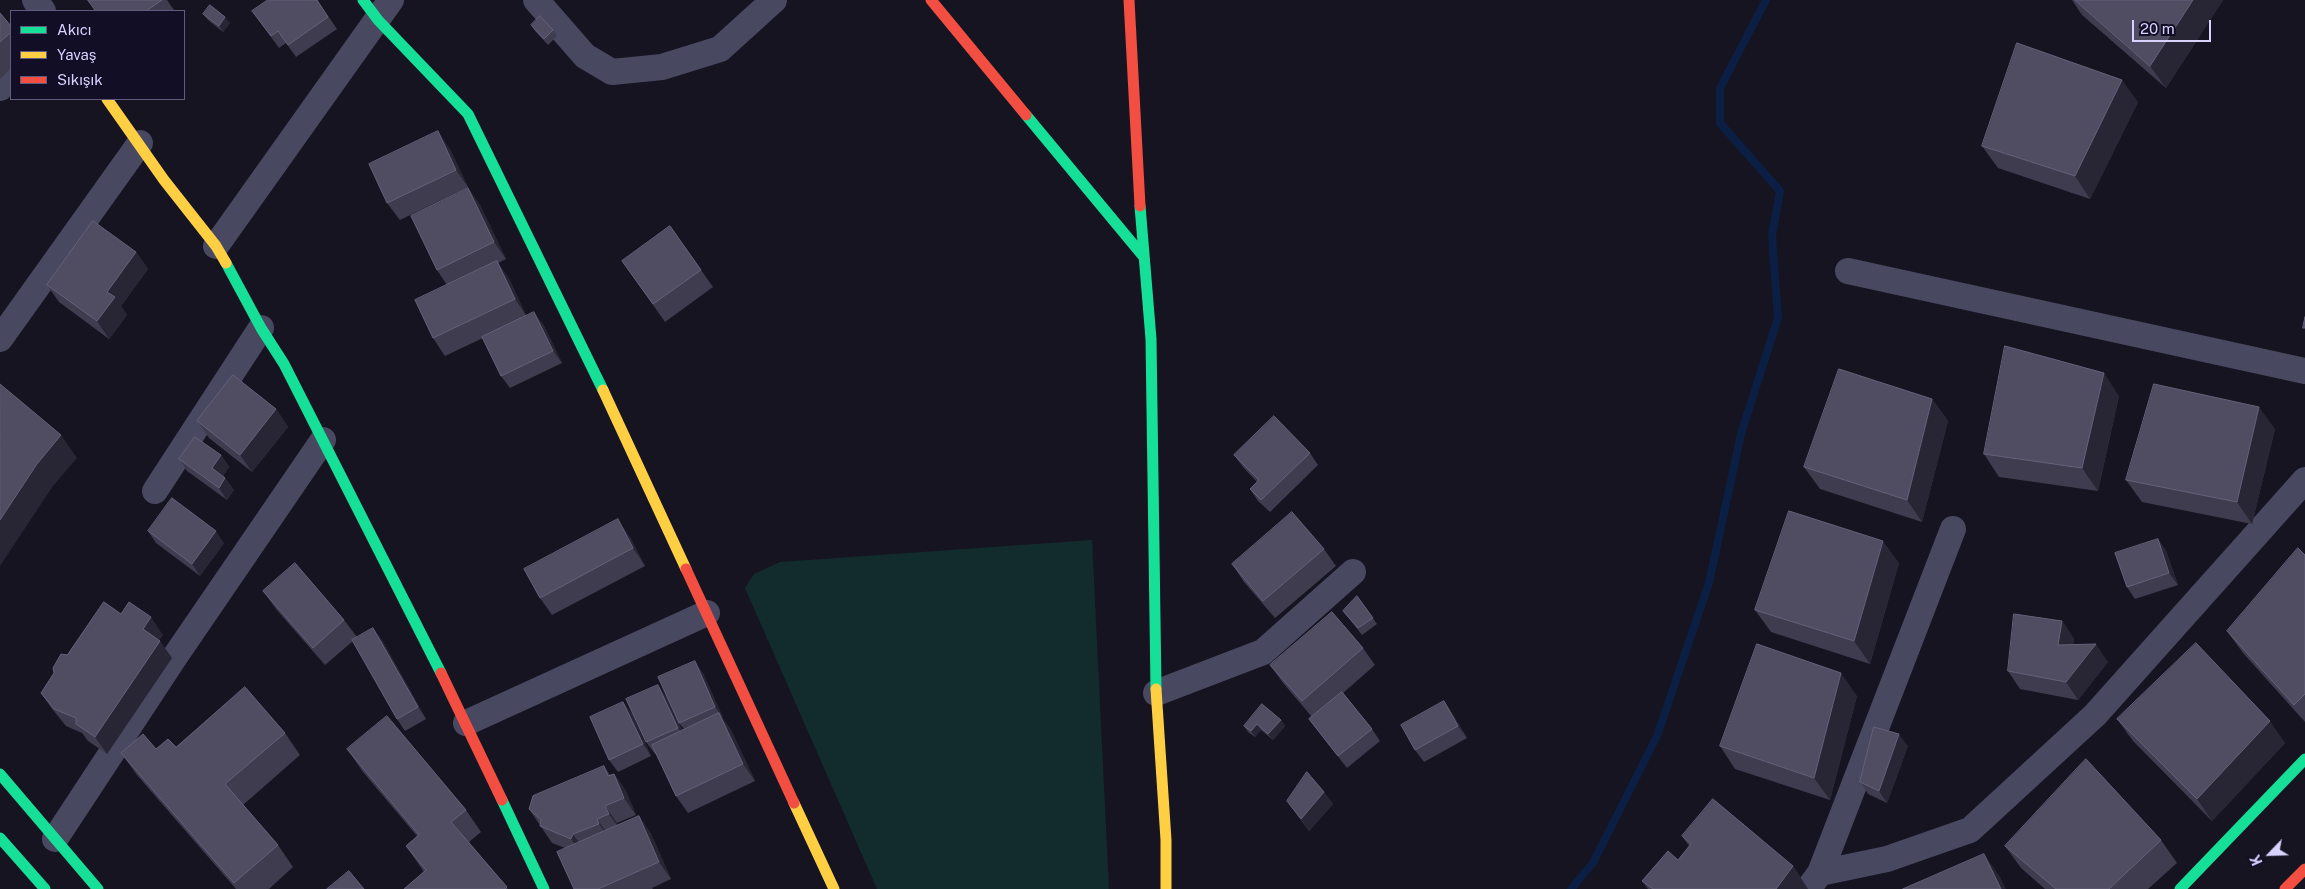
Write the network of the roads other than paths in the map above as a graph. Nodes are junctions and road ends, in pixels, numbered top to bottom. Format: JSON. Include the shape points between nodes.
{"nodes":[{"id":1,"x":536,"y":0,"type":"edge"},
{"id":2,"x":774,"y":0,"type":"edge"},
{"id":3,"x":931,"y":0,"type":"edge"},
{"id":4,"x":1129,"y":0,"type":"edge"},
{"id":5,"x":378,"y":7,"type":"edge"},
{"id":6,"x":10,"y":78,"type":"edge"},
{"id":7,"x":0,"y":88,"type":"edge"},
{"id":8,"x":108,"y":100,"type":"edge"},
{"id":9,"x":140,"y":144,"type":"junction"},
{"id":10,"x":216,"y":246,"type":"junction"},
{"id":11,"x":1143,"y":256,"type":"junction"},
{"id":12,"x":1848,"y":271,"type":"dead end"},
{"id":13,"x":261,"y":328,"type":"junction"},
{"id":14,"x":0,"y":339,"type":"edge"},
{"id":15,"x":2305,"y":371,"type":"edge"},
{"id":16,"x":323,"y":440,"type":"junction"},
{"id":17,"x":2305,"y":480,"type":"edge"},
{"id":18,"x":155,"y":491,"type":"dead end"},
{"id":19,"x":1953,"y":529,"type":"dead end"},
{"id":20,"x":1353,"y":572,"type":"dead end"},
{"id":21,"x":707,"y":613,"type":"junction"},
{"id":22,"x":1156,"y":693,"type":"junction"},
{"id":23,"x":466,"y":723,"type":"junction"},
{"id":24,"x":2305,"y":759,"type":"edge"},
{"id":25,"x":0,"y":774,"type":"edge"},
{"id":26,"x":0,"y":838,"type":"edge"},
{"id":27,"x":55,"y":839,"type":"junction"},
{"id":28,"x":2305,"y":869,"type":"edge"},
{"id":29,"x":1814,"y":881,"type":"edge"},
{"id":30,"x":45,"y":889,"type":"edge"},
{"id":31,"x":98,"y":889,"type":"edge"},
{"id":32,"x":544,"y":889,"type":"edge"},
{"id":33,"x":834,"y":889,"type":"edge"},
{"id":34,"x":1166,"y":889,"type":"edge"},
{"id":35,"x":2180,"y":889,"type":"edge"},
{"id":36,"x":2285,"y":889,"type":"edge"}],
"edges":[{"from":1,"to":2,"type":"street","via":[[585,56],[612,72],[662,67],[720,49]]},
{"from":3,"to":11,"type":"main road"},
{"from":4,"to":11,"type":"main road"},
{"from":5,"to":10,"type":"street"},
{"from":5,"to":21,"type":"main road","via":[[468,114],[581,342]]},
{"from":6,"to":7,"type":"street"},
{"from":8,"to":9,"type":"main road"},
{"from":9,"to":10,"type":"main road"},
{"from":9,"to":14,"type":"street"},
{"from":10,"to":13,"type":"main road"},
{"from":11,"to":22,"type":"main road","via":[[1151,339]]},
{"from":12,"to":15,"type":"street"},
{"from":13,"to":16,"type":"main road","via":[[284,364]]},
{"from":13,"to":18,"type":"street"},
{"from":16,"to":23,"type":"main road"},
{"from":16,"to":27,"type":"street"},
{"from":17,"to":29,"type":"street","via":[[2095,714],[1970,830]]},
{"from":19,"to":29,"type":"street"},
{"from":20,"to":22,"type":"street","via":[[1263,652]]},
{"from":21,"to":23,"type":"street"},
{"from":21,"to":33,"type":"main road"},
{"from":22,"to":34,"type":"main road"},
{"from":23,"to":32,"type":"main road"},
{"from":24,"to":35,"type":"main road"},
{"from":25,"to":27,"type":"main road"},
{"from":26,"to":30,"type":"main road"},
{"from":27,"to":31,"type":"main road"},
{"from":28,"to":36,"type":"main road"}]}
